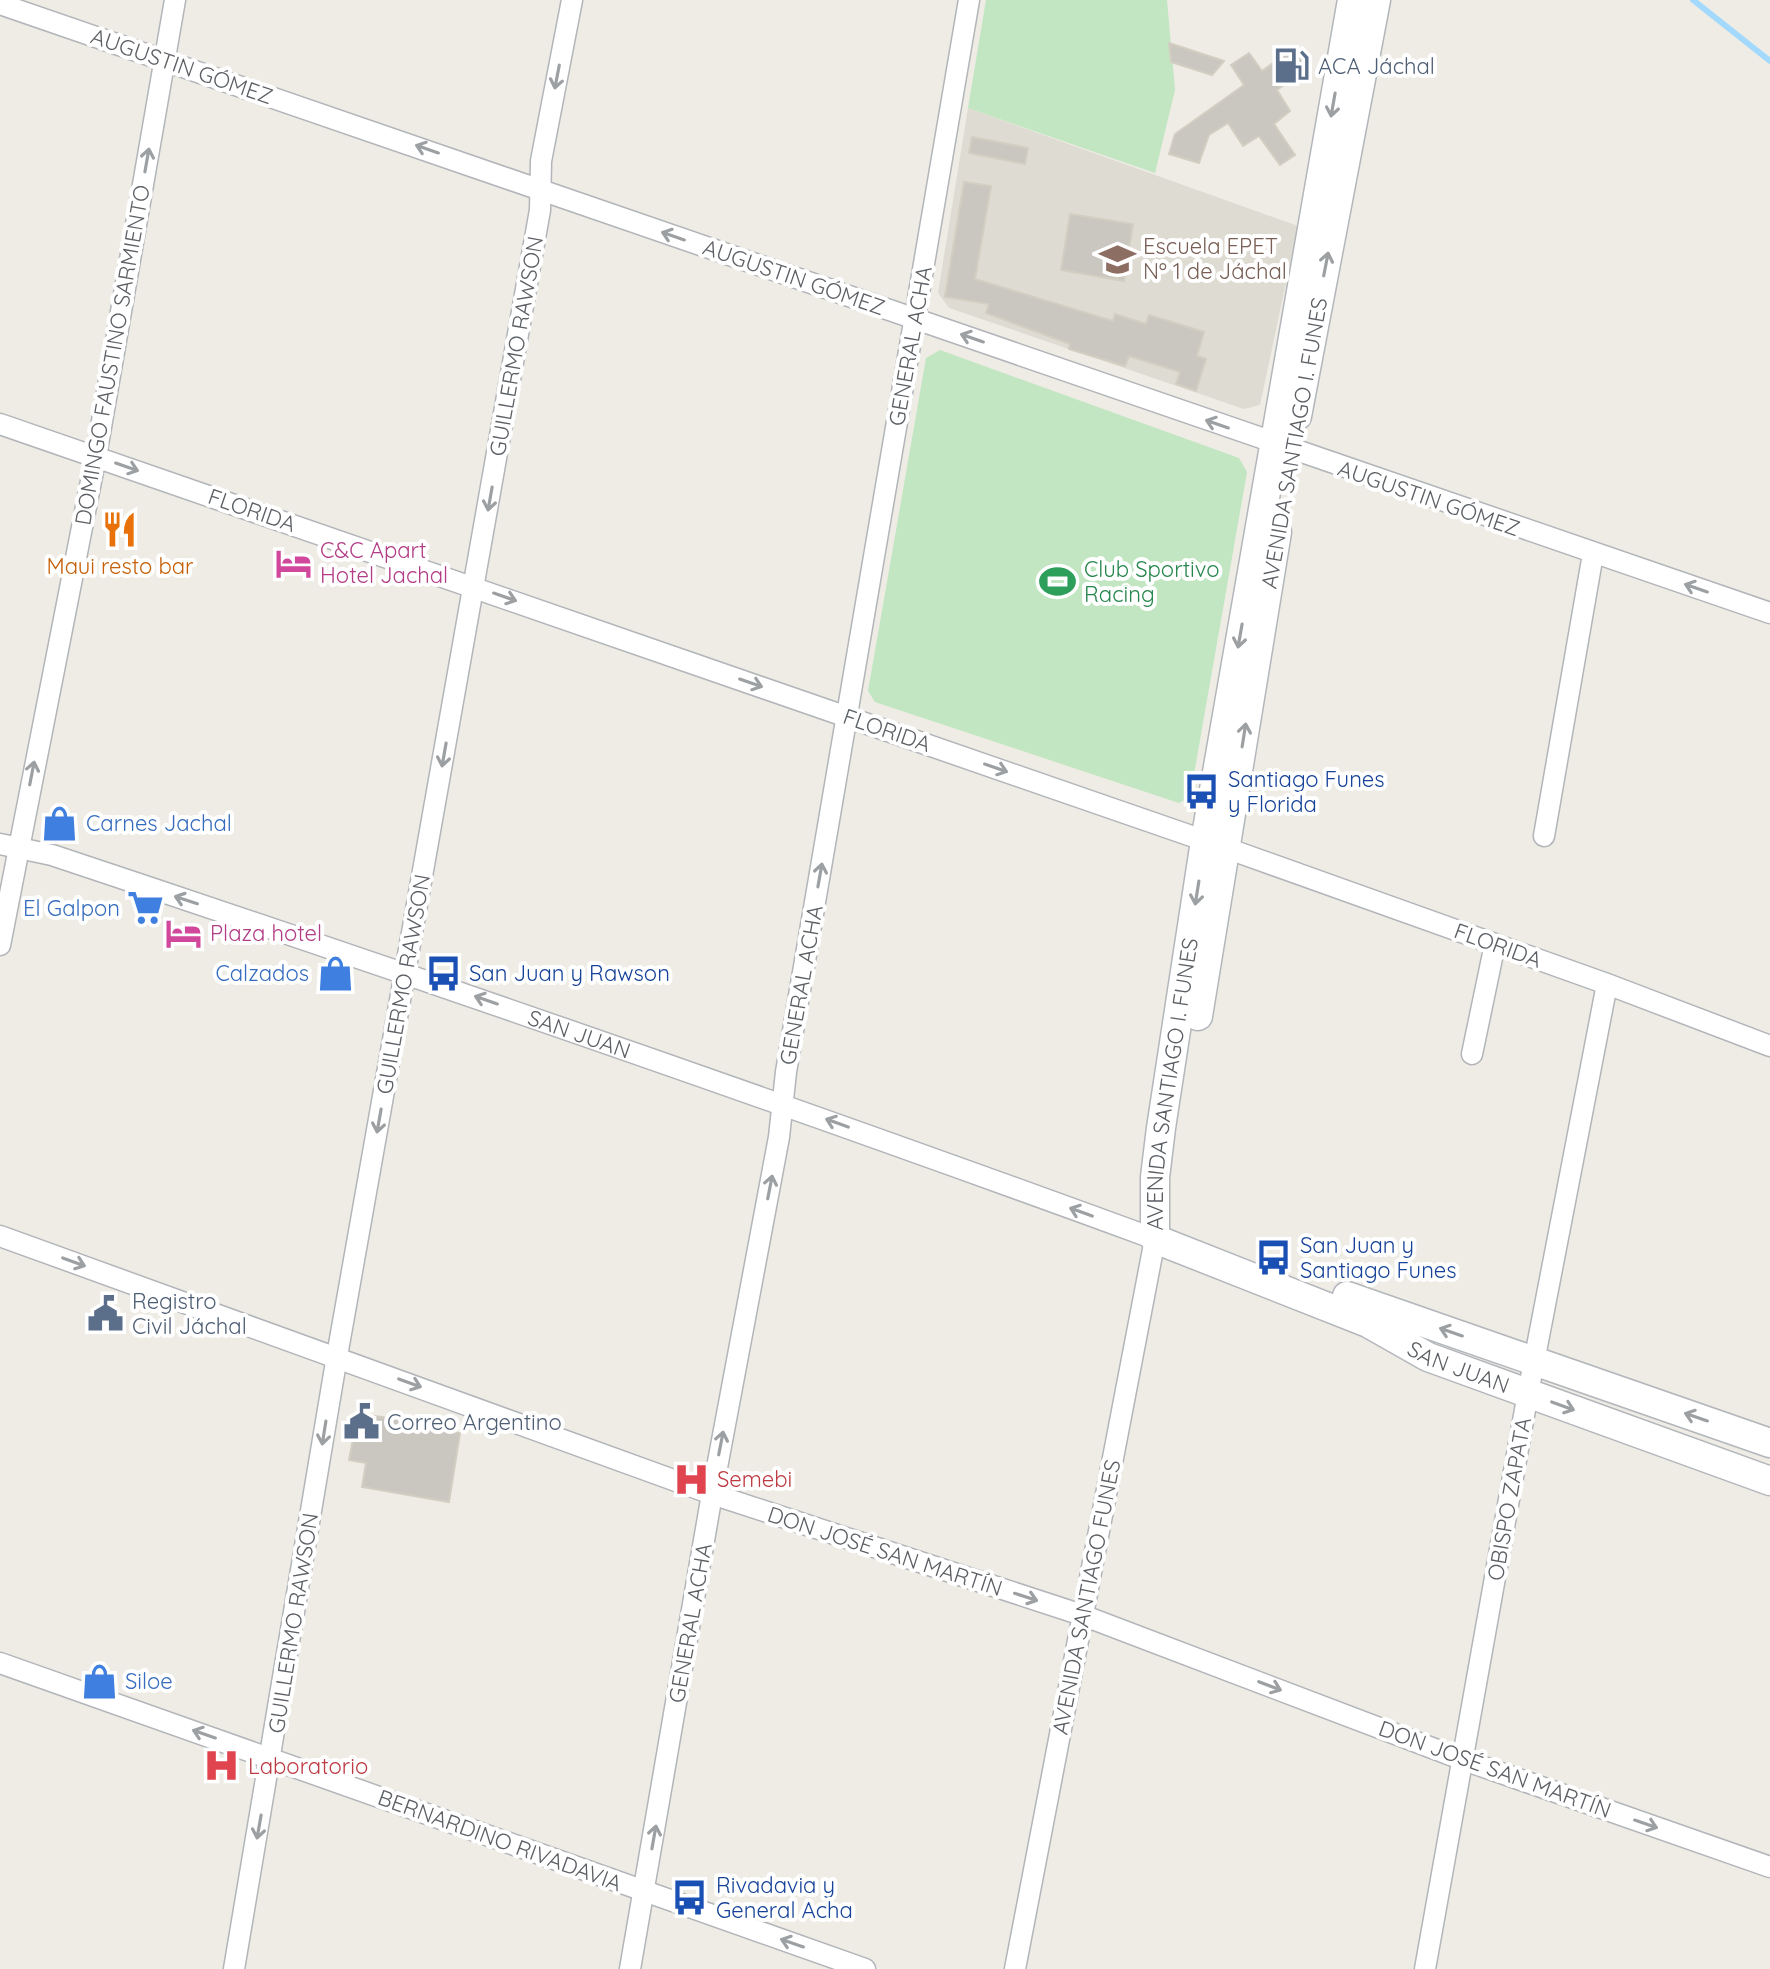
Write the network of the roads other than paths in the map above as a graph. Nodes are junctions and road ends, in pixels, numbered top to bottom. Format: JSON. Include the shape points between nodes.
{"nodes":[{"id":1,"x":175,"y":0,"type":"edge"},
{"id":2,"x":572,"y":0,"type":"edge"},
{"id":3,"x":969,"y":0,"type":"edge"},
{"id":4,"x":1361,"y":1,"type":"edge"},
{"id":5,"x":0,"y":4,"type":"edge"},
{"id":6,"x":164,"y":60,"type":"junction"},
{"id":7,"x":541,"y":189,"type":"junction"},
{"id":8,"x":915,"y":318,"type":"junction"},
{"id":9,"x":0,"y":424,"type":"edge"},
{"id":10,"x":1281,"y":447,"type":"junction"},
{"id":11,"x":96,"y":456,"type":"junction"},
{"id":12,"x":1593,"y":554,"type":"junction"},
{"id":13,"x":475,"y":587,"type":"junction"},
{"id":14,"x":1770,"y":613,"type":"edge"},
{"id":15,"x":847,"y":716,"type":"junction"},
{"id":16,"x":1544,"y":836,"type":"dead end"},
{"id":17,"x":1216,"y":845,"type":"junction"},
{"id":18,"x":8,"y":847,"type":"edge"},
{"id":19,"x":1495,"y":944,"type":"junction"},
{"id":20,"x":0,"y":945,"type":"edge"},
{"id":21,"x":405,"y":972,"type":"junction"},
{"id":22,"x":1607,"y":984,"type":"junction"},
{"id":23,"x":1770,"y":1046,"type":"edge"},
{"id":24,"x":1472,"y":1054,"type":"dead end"},
{"id":25,"x":783,"y":1103,"type":"junction"},
{"id":26,"x":1155,"y":1232,"type":"junction"},
{"id":27,"x":0,"y":1236,"type":"edge"},
{"id":28,"x":337,"y":1356,"type":"junction"},
{"id":29,"x":1534,"y":1361,"type":"junction"},
{"id":30,"x":1528,"y":1393,"type":"junction"},
{"id":31,"x":1770,"y":1443,"type":"edge"},
{"id":32,"x":1770,"y":1481,"type":"edge"},
{"id":33,"x":712,"y":1494,"type":"junction"},
{"id":34,"x":1082,"y":1615,"type":"junction"},
{"id":35,"x":0,"y":1663,"type":"edge"},
{"id":36,"x":270,"y":1758,"type":"junction"},
{"id":37,"x":1461,"y":1759,"type":"junction"},
{"id":38,"x":1770,"y":1867,"type":"edge"},
{"id":39,"x":644,"y":1892,"type":"junction"},
{"id":40,"x":234,"y":1969,"type":"edge"},
{"id":41,"x":630,"y":1969,"type":"edge"},
{"id":42,"x":865,"y":1969,"type":"edge"},
{"id":43,"x":1015,"y":1969,"type":"edge"},
{"id":44,"x":1425,"y":1969,"type":"edge"}],
"edges":[{"from":1,"to":6,"type":"street","name":"DOMINGO FAUSTINO SARMIENTO"},
{"from":2,"to":7,"type":"street","name":"GUILLERMO RAWSON","one_way":true,"via":[[541,161]]},
{"from":3,"to":8,"type":"street","name":"GENERAL ACHA"},
{"from":4,"to":10,"type":"main road","name":"AVENIDA SANTIAGO I. FUNES"},
{"from":5,"to":6,"type":"street","name":"AUGUSTIN GÓMEZ"},
{"from":7,"to":6,"type":"street","name":"AUGUSTIN GÓMEZ","one_way":true},
{"from":11,"to":6,"type":"street","name":"DOMINGO FAUSTINO SARMIENTO","one_way":true},
{"from":8,"to":7,"type":"street","name":"AUGUSTIN GÓMEZ","one_way":true},
{"from":7,"to":13,"type":"street","name":"GUILLERMO RAWSON","one_way":true},
{"from":10,"to":8,"type":"street","name":"AUGUSTIN GÓMEZ","one_way":true},
{"from":8,"to":15,"type":"street","name":"GENERAL ACHA"},
{"from":9,"to":11,"type":"street","name":"FLORIDA"},
{"from":10,"to":12,"type":"street","name":"AUGUSTIN GÓMEZ"},
{"from":10,"to":17,"type":"main road","name":"AVENIDA SANTIAGO I. FUNES"},
{"from":11,"to":13,"type":"street","name":"FLORIDA","one_way":true},
{"from":18,"to":11,"type":"street","name":"DOMINGO FAUSTINO SARMIENTO","one_way":true},
{"from":14,"to":12,"type":"street","name":"AUGUSTIN GÓMEZ","one_way":true},
{"from":12,"to":16,"type":"street"},
{"from":13,"to":15,"type":"street","name":"FLORIDA","one_way":true},
{"from":13,"to":21,"type":"street","name":"GUILLERMO RAWSON","one_way":true},
{"from":15,"to":17,"type":"street","name":"FLORIDA","one_way":true},
{"from":25,"to":15,"type":"street","name":"GENERAL ACHA","one_way":true},
{"from":17,"to":19,"type":"street","name":"FLORIDA"},
{"from":17,"to":26,"type":"main road","name":"AVENIDA SANTIAGO I. FUNES","via":[[1160,1140]]},
{"from":18,"to":20,"type":"street","name":"DOMINGO FAUSTINO SARMIENTO"},
{"from":21,"to":18,"type":"street","name":"SAN JUAN","one_way":true,"via":[[52,855]]},
{"from":19,"to":22,"type":"street","name":"FLORIDA"},
{"from":19,"to":24,"type":"street"},
{"from":25,"to":21,"type":"street","name":"SAN JUAN","one_way":true},
{"from":21,"to":28,"type":"street","name":"GUILLERMO RAWSON","one_way":true},
{"from":22,"to":23,"type":"street","name":"FLORIDA"},
{"from":22,"to":29,"type":"street","name":"OBISPO ZAPATA"},
{"from":26,"to":25,"type":"street","name":"SAN JUAN","one_way":true},
{"from":33,"to":25,"type":"street","name":"GENERAL ACHA","one_way":true},
{"from":29,"to":26,"type":"main road","name":"SAN JUAN","one_way":true},
{"from":26,"to":30,"type":"main road","name":"SAN JUAN","via":[[1368,1323],[1428,1357]]},
{"from":26,"to":34,"type":"street","name":"AVENIDA SANTIAGO FUNES"},
{"from":27,"to":28,"type":"street","name":"DON JOSÉ SAN MARTÍN","one_way":true},
{"from":28,"to":33,"type":"street","name":"DON JOSÉ SAN MARTÍN","one_way":true},
{"from":28,"to":36,"type":"street","name":"GUILLERMO RAWSON","one_way":true},
{"from":29,"to":30,"type":"street","name":"OBISPO ZAPATA"},
{"from":31,"to":29,"type":"main road","name":"SAN JUAN","one_way":true},
{"from":30,"to":32,"type":"main road","name":"SAN JUAN","one_way":true},
{"from":30,"to":37,"type":"street","name":"OBISPO ZAPATA"},
{"from":33,"to":34,"type":"street","name":"DON JOSÉ SAN MARTÍN","one_way":true},
{"from":39,"to":33,"type":"street","name":"GENERAL ACHA","one_way":true},
{"from":34,"to":37,"type":"street","name":"DON JOSÉ SAN MARTÍN","one_way":true},
{"from":34,"to":43,"type":"street","name":"AVENIDA SANTIAGO FUNES"},
{"from":36,"to":35,"type":"street","name":"BERNARDINO RIVADAVIA","one_way":true},
{"from":36,"to":39,"type":"street","name":"BERNARDINO RIVADAVIA"},
{"from":36,"to":40,"type":"street","name":"GUILLERMO RAWSON","one_way":true},
{"from":37,"to":38,"type":"street","name":"DON JOSÉ SAN MARTÍN","one_way":true},
{"from":37,"to":44,"type":"street","name":"OBISPO ZAPATA"},
{"from":39,"to":41,"type":"street","name":"GENERAL ACHA"},
{"from":42,"to":39,"type":"street","name":"BERNARDINO RIVADAVIA","one_way":true}]}
